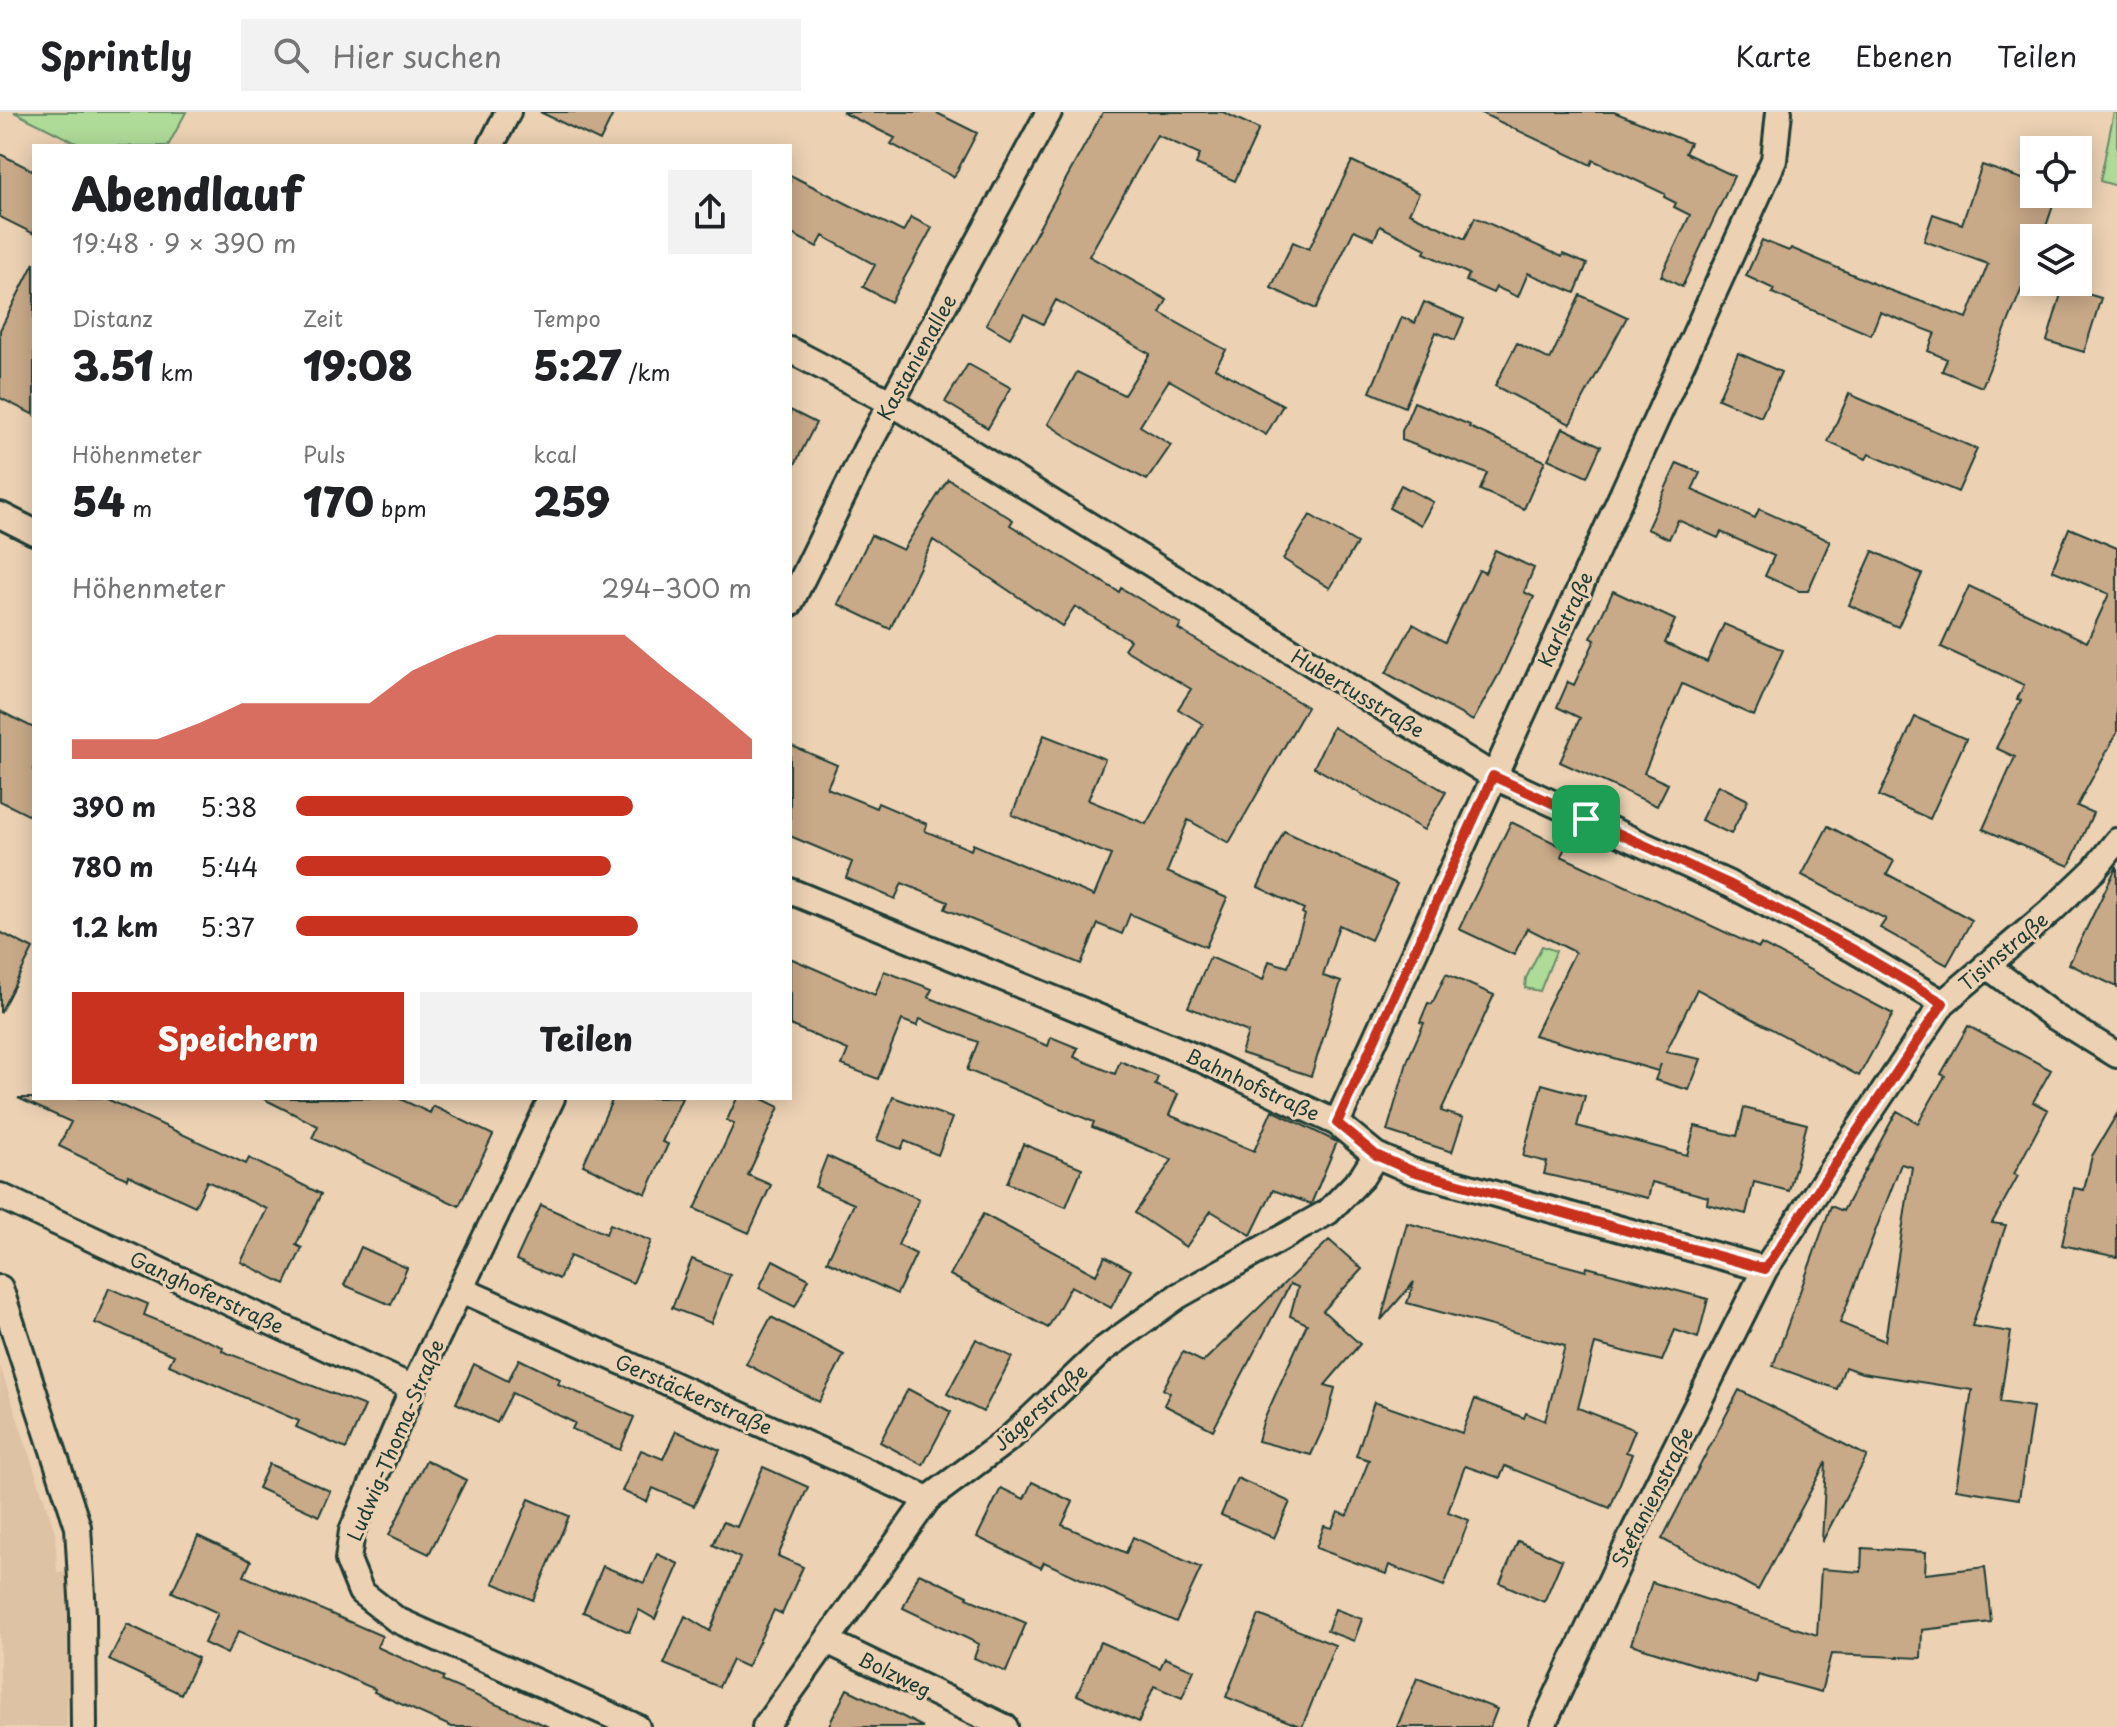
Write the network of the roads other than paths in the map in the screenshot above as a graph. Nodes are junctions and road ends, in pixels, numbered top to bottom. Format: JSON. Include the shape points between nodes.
{"nodes":[{"id":1,"x":508,"y":112,"type":"edge"},
{"id":2,"x":1049,"y":112,"type":"edge"},
{"id":3,"x":1779,"y":112,"type":"edge"},
{"id":4,"x":492,"y":144,"type":"edge"},
{"id":5,"x":792,"y":351,"type":"edge"},
{"id":6,"x":892,"y":403,"type":"junction"},
{"id":7,"x":0,"y":515,"type":"edge"},
{"id":8,"x":32,"y":531,"type":"edge"},
{"id":9,"x":792,"y":600,"type":"edge"},
{"id":10,"x":1493,"y":776,"type":"junction"},
{"id":11,"x":2117,"y":841,"type":"edge"},
{"id":12,"x":792,"y":892,"type":"edge"},
{"id":13,"x":1986,"y":965,"type":"junction"},
{"id":14,"x":1943,"y":1003,"type":"junction"},
{"id":15,"x":2117,"y":1055,"type":"edge"},
{"id":16,"x":551,"y":1100,"type":"edge"},
{"id":17,"x":1337,"y":1123,"type":"junction"},
{"id":18,"x":1376,"y":1155,"type":"junction"},
{"id":19,"x":0,"y":1196,"type":"edge"},
{"id":20,"x":1765,"y":1269,"type":"junction"},
{"id":21,"x":0,"y":1288,"type":"edge"},
{"id":22,"x":460,"y":1289,"type":"junction"},
{"id":23,"x":413,"y":1388,"type":"junction"},
{"id":24,"x":928,"y":1499,"type":"junction"},
{"id":25,"x":829,"y":1642,"type":"junction"},
{"id":26,"x":84,"y":1727,"type":"edge"},
{"id":27,"x":637,"y":1727,"type":"edge"},
{"id":28,"x":765,"y":1727,"type":"edge"},
{"id":29,"x":1005,"y":1727,"type":"edge"},
{"id":30,"x":1542,"y":1727,"type":"edge"}],
"edges":[{"from":1,"to":4,"type":"street"},
{"from":2,"to":6,"type":"street","name":"Kastanienallee"},
{"from":3,"to":10,"type":"street","name":"Karlstraße","via":[[1774,160]]},
{"from":5,"to":6,"type":"street","name":"Hubertusstraße"},
{"from":6,"to":9,"type":"street","name":"Kastanienallee"},
{"from":6,"to":10,"type":"street","name":"Hubertusstraße"},
{"from":7,"to":8,"type":"street"},
{"from":10,"to":14,"type":"street","name":"Hubertusstraße","via":[[1729,884]]},
{"from":10,"to":17,"type":"street","name":"Karlstraße"},
{"from":11,"to":13,"type":"street","name":"Tisinstraße","via":[[2052,910]]},
{"from":12,"to":17,"type":"street","name":"Bahnhofstraße","via":[[1163,1042]]},
{"from":13,"to":14,"type":"street","name":"Tisinstraße"},
{"from":13,"to":15,"type":"street"},
{"from":14,"to":20,"type":"street","name":"Tisinstraße"},
{"from":16,"to":22,"type":"street","name":"Ludwig-Thoma-Straße"},
{"from":17,"to":18,"type":"street","name":"Bahnhofstraße"},
{"from":18,"to":20,"type":"street","name":"Bahnhofstraße","via":[[1412,1171]]},
{"from":18,"to":24,"type":"street","name":"Jägerstraße","via":[[1328,1212],[1166,1304],[1104,1349],[1011,1437]]},
{"from":19,"to":23,"type":"street","name":"Ganghoferstraße"},
{"from":20,"to":30,"type":"street","name":"Stefanienstraße"},
{"from":21,"to":26,"type":"street","via":[[78,1527]]},
{"from":22,"to":23,"type":"street","name":"Ludwig-Thoma-Straße"},
{"from":22,"to":24,"type":"street","name":"Gerstäckerstraße"},
{"from":23,"to":27,"type":"street","name":"Ludwig-Thoma-Straße","via":[[352,1531],[348,1560],[361,1592],[397,1620]]},
{"from":24,"to":25,"type":"street","name":"Jägerstraße"},
{"from":25,"to":28,"type":"street","name":"Jägerstraße"},
{"from":25,"to":29,"type":"street","name":"Bolzweg"}]}
